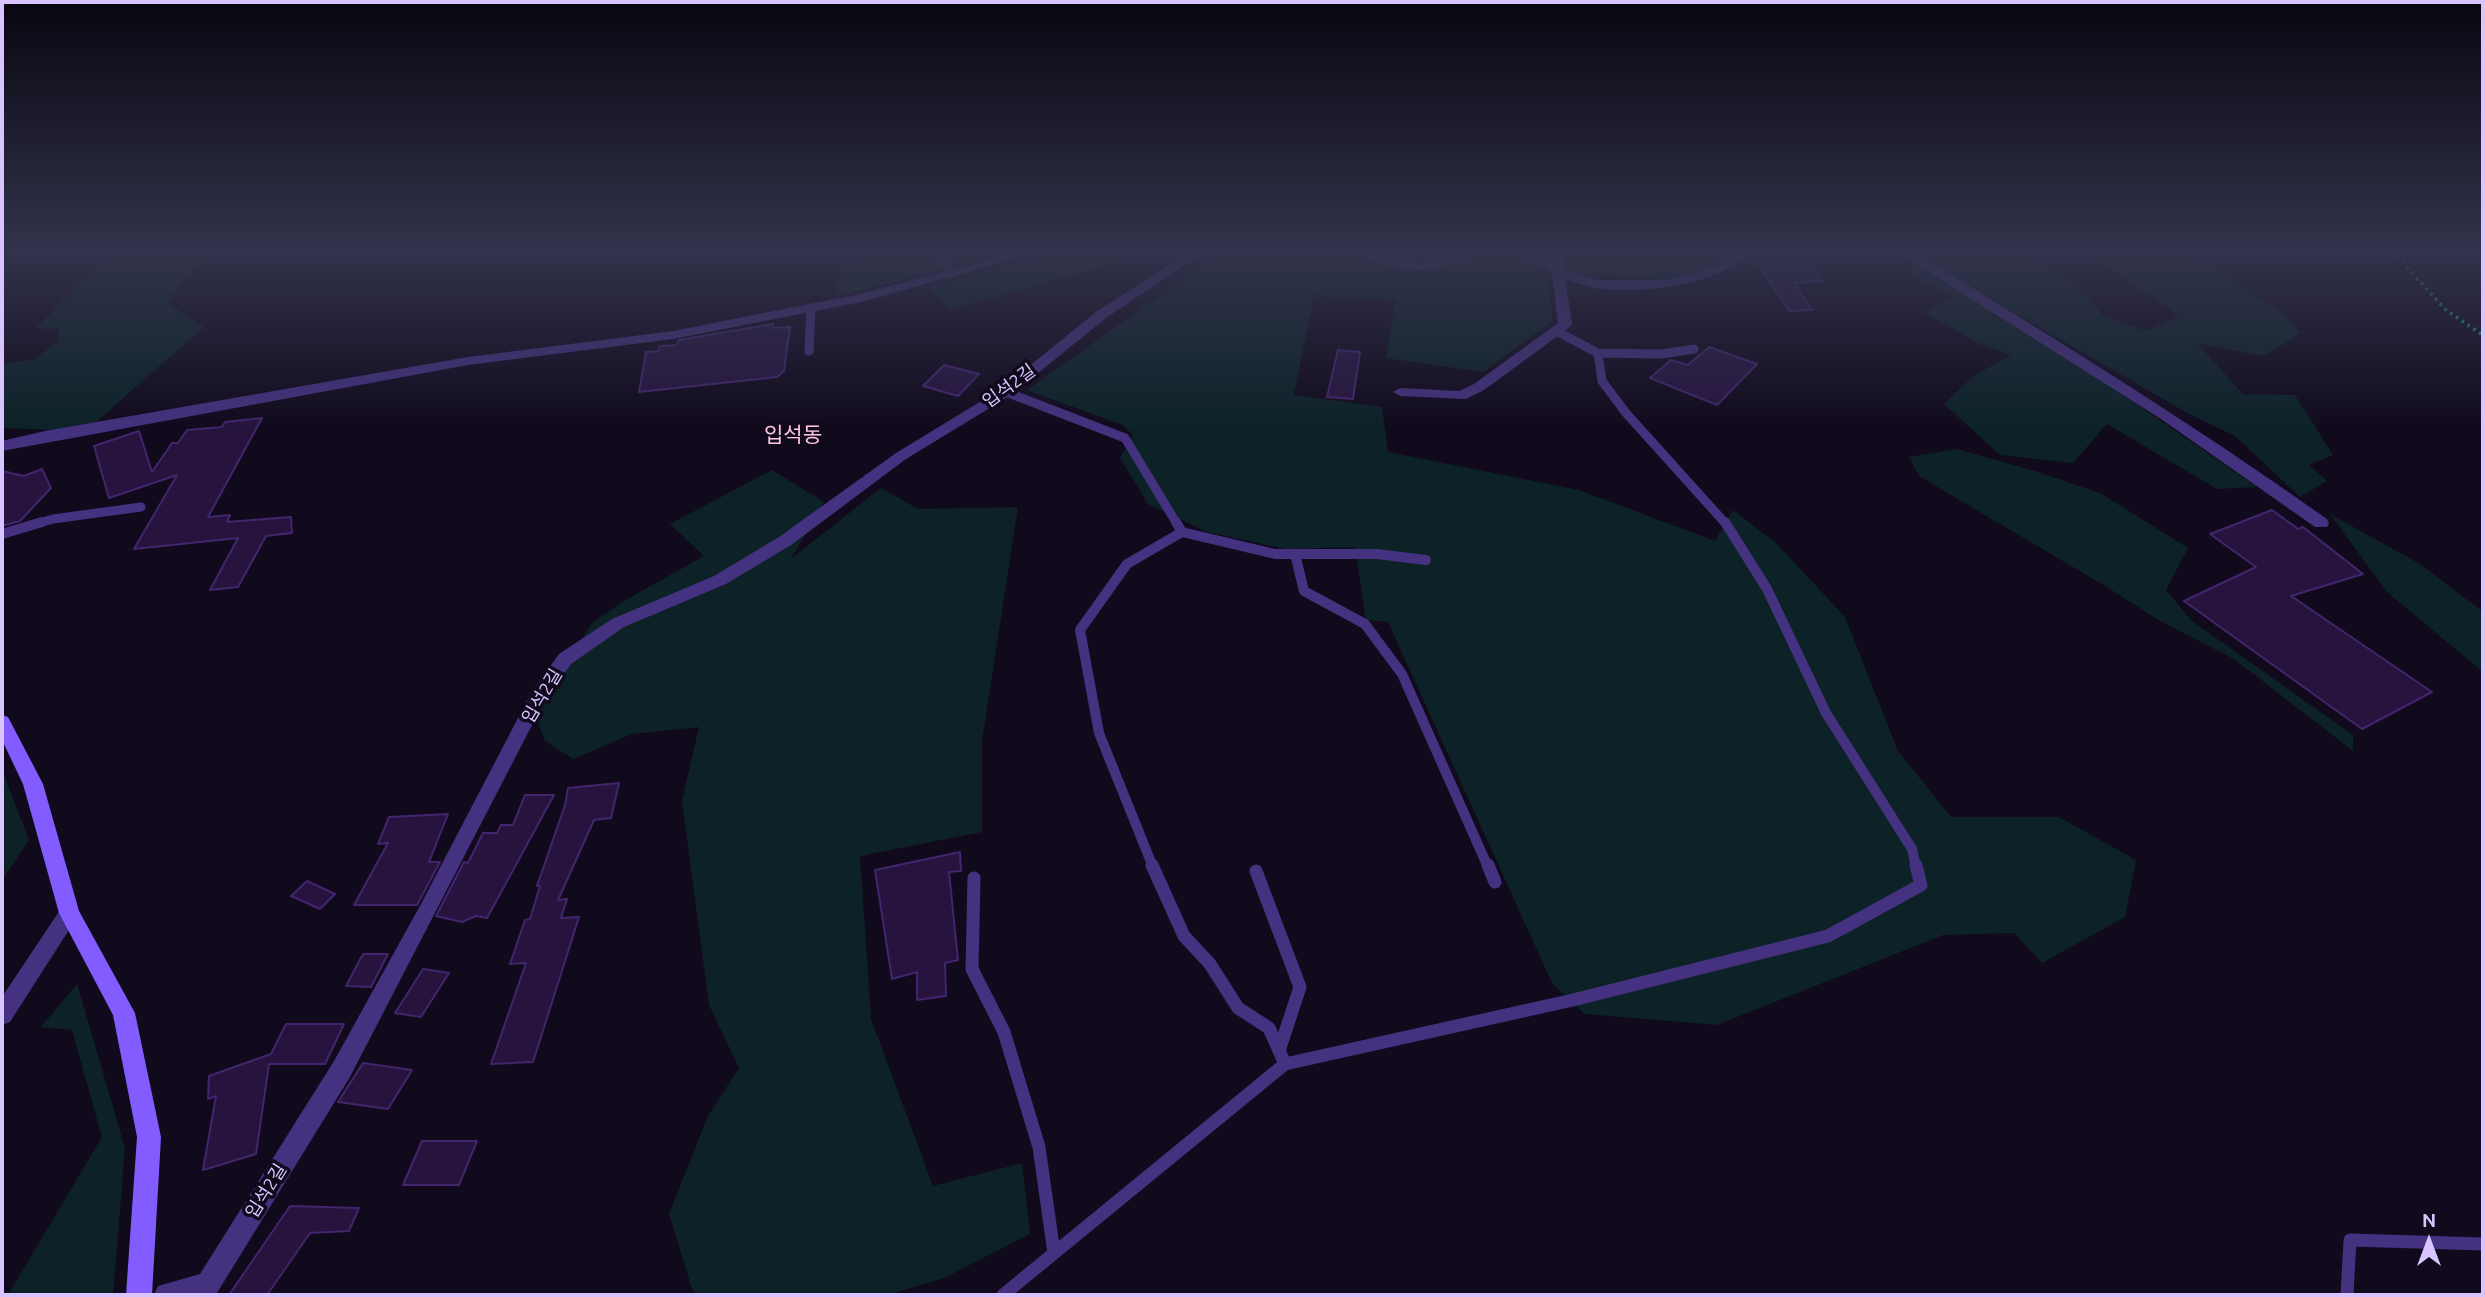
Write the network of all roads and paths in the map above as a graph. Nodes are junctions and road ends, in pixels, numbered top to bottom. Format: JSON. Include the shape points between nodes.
{"nodes":[{"id":1,"x":798,"y":311,"type":"edge"},
{"id":2,"x":811,"y":311,"type":"edge"},
{"id":3,"x":1108,"y":311,"type":"edge"},
{"id":4,"x":1563,"y":311,"type":"edge"},
{"id":5,"x":1999,"y":311,"type":"edge"},
{"id":6,"x":2447,"y":311,"type":"edge"},
{"id":7,"x":1556,"y":331,"type":"junction"},
{"id":8,"x":2483,"y":335,"type":"edge"},
{"id":9,"x":1694,"y":349,"type":"dead end"},
{"id":10,"x":809,"y":351,"type":"dead end"},
{"id":11,"x":1598,"y":353,"type":"junction"},
{"id":12,"x":1006,"y":391,"type":"junction"},
{"id":13,"x":1400,"y":392,"type":"dead end"},
{"id":14,"x":2,"y":446,"type":"edge"},
{"id":15,"x":141,"y":507,"type":"dead end"},
{"id":16,"x":2321,"y":523,"type":"dead end"},
{"id":17,"x":1182,"y":532,"type":"junction"},
{"id":18,"x":2,"y":534,"type":"edge"},
{"id":19,"x":1295,"y":554,"type":"junction"},
{"id":20,"x":1426,"y":560,"type":"dead end"},
{"id":21,"x":2,"y":722,"type":"edge"},
{"id":22,"x":1256,"y":871,"type":"dead end"},
{"id":23,"x":974,"y":878,"type":"dead end"},
{"id":24,"x":1495,"y":882,"type":"dead end"},
{"id":25,"x":69,"y":913,"type":"junction"},
{"id":26,"x":2,"y":1015,"type":"edge"},
{"id":27,"x":1279,"y":1051,"type":"junction"},
{"id":28,"x":1285,"y":1064,"type":"junction"},
{"id":29,"x":2483,"y":1244,"type":"edge"},
{"id":30,"x":1055,"y":1253,"type":"junction"},
{"id":31,"x":139,"y":1295,"type":"edge"},
{"id":32,"x":167,"y":1295,"type":"edge"},
{"id":33,"x":1003,"y":1295,"type":"edge"},
{"id":34,"x":2347,"y":1295,"type":"edge"}],
"edges":[{"from":1,"to":14,"type":"street","via":[[673,335],[468,361]]},
{"from":2,"to":10,"type":"lane"},
{"from":3,"to":12,"type":"street","name":"입석2길"},
{"from":4,"to":7,"type":"street","via":[[1565,324]]},
{"from":5,"to":16,"type":"street","via":[[2134,393]]},
{"from":6,"to":8,"type":"path"},
{"from":7,"to":11,"type":"lane"},
{"from":7,"to":13,"type":"street","via":[[1461,396]]},
{"from":9,"to":11,"type":"lane","via":[[1661,354]]},
{"from":11,"to":28,"type":"lane","via":[[1602,382],[1727,525],[1767,589],[1826,713],[1912,849],[1921,884],[1828,936],[1573,1000]]},
{"from":12,"to":17,"type":"lane","via":[[1125,438]]},
{"from":12,"to":32,"type":"street","name":"입석2길","via":[[901,456],[774,548],[720,580],[618,623],[565,659],[537,698],[342,1069],[208,1284]]},
{"from":15,"to":18,"type":"lane","via":[[53,519]]},
{"from":17,"to":19,"type":"lane","via":[[1275,554]]},
{"from":17,"to":27,"type":"lane","via":[[1127,564],[1080,630],[1097,720],[1134,825],[1184,936],[1210,964],[1238,1008],[1269,1028]]},
{"from":19,"to":20,"type":"lane","via":[[1377,554]]},
{"from":19,"to":24,"type":"lane","via":[[1304,590],[1364,624],[1402,674]]},
{"from":21,"to":25,"type":"street","via":[[33,784]]},
{"from":22,"to":27,"type":"lane","via":[[1300,987]]},
{"from":23,"to":30,"type":"lane","via":[[972,969],[1004,1032],[1039,1147]]},
{"from":25,"to":26,"type":"street"},
{"from":25,"to":31,"type":"street","via":[[124,1013],[149,1137]]},
{"from":27,"to":28,"type":"lane"},
{"from":28,"to":30,"type":"lane"},
{"from":29,"to":34,"type":"lane","via":[[2350,1240]]},
{"from":30,"to":33,"type":"lane"}]}
